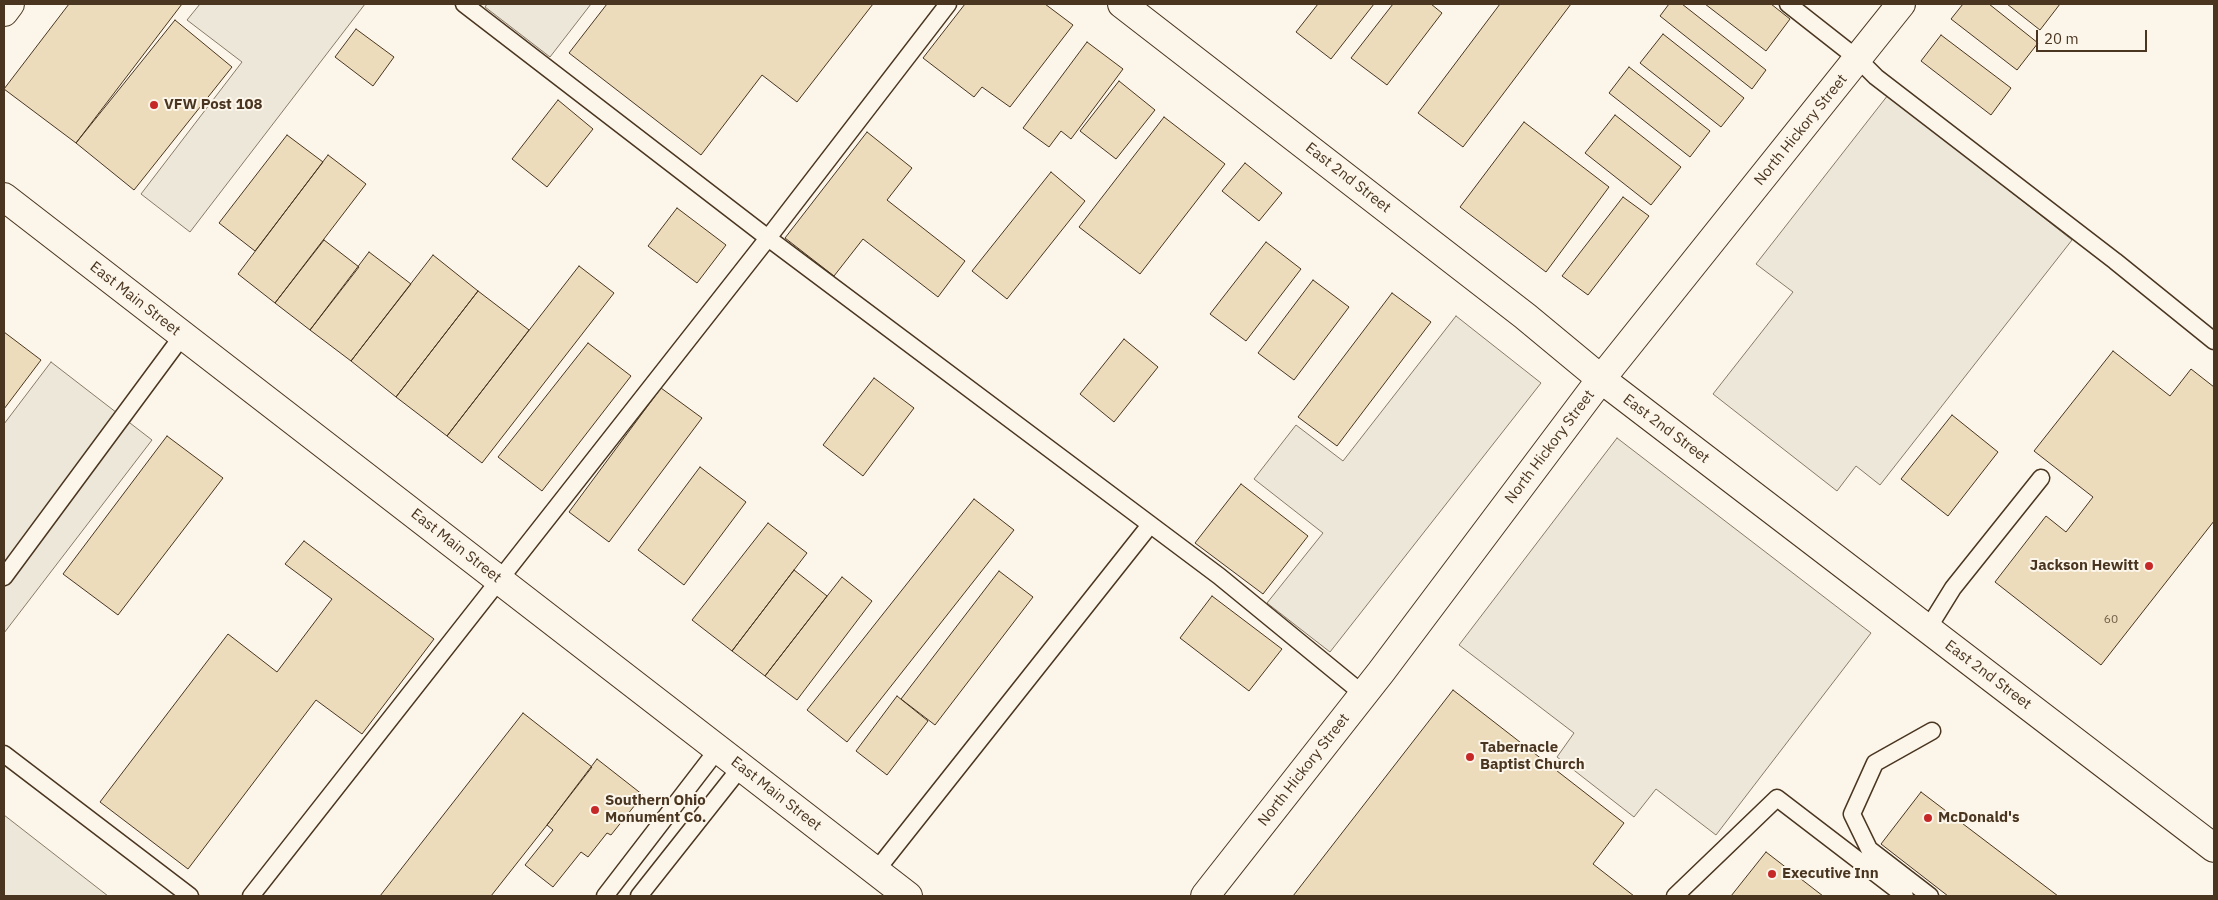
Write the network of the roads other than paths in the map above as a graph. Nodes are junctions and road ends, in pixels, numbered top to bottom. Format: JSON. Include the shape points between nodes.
{"nodes":[{"id":1,"x":10,"y":4,"type":"edge"},
{"id":2,"x":464,"y":4,"type":"edge"},
{"id":3,"x":948,"y":4,"type":"edge"},
{"id":4,"x":1122,"y":4,"type":"edge"},
{"id":5,"x":1788,"y":4,"type":"edge"},
{"id":6,"x":1901,"y":4,"type":"edge"},
{"id":7,"x":4,"y":12,"type":"edge"},
{"id":8,"x":1858,"y":59,"type":"junction"},
{"id":9,"x":4,"y":196,"type":"edge"},
{"id":10,"x":768,"y":238,"type":"junction"},
{"id":11,"x":183,"y":336,"type":"junction"},
{"id":12,"x":2214,"y":341,"type":"edge"},
{"id":13,"x":1601,"y":379,"type":"junction"},
{"id":14,"x":2040,"y":478,"type":"dead end"},
{"id":15,"x":1150,"y":525,"type":"junction"},
{"id":16,"x":4,"y":577,"type":"edge"},
{"id":17,"x":501,"y":580,"type":"junction"},
{"id":18,"x":1928,"y":630,"type":"junction"},
{"id":19,"x":1363,"y":694,"type":"junction"},
{"id":20,"x":1932,"y":731,"type":"dead end"},
{"id":21,"x":718,"y":748,"type":"junction"},
{"id":22,"x":4,"y":754,"type":"edge"},
{"id":23,"x":741,"y":767,"type":"junction"},
{"id":24,"x":2214,"y":848,"type":"edge"},
{"id":25,"x":876,"y":872,"type":"junction"},
{"id":26,"x":190,"y":896,"type":"edge"},
{"id":27,"x":251,"y":896,"type":"edge"},
{"id":28,"x":605,"y":896,"type":"edge"},
{"id":29,"x":639,"y":896,"type":"edge"},
{"id":30,"x":908,"y":896,"type":"edge"},
{"id":31,"x":1205,"y":896,"type":"edge"},
{"id":32,"x":1675,"y":896,"type":"edge"},
{"id":33,"x":1905,"y":896,"type":"edge"},
{"id":34,"x":1930,"y":896,"type":"edge"}],
"edges":[{"from":1,"to":7,"type":"street"},
{"from":2,"to":10,"type":"lane"},
{"from":3,"to":10,"type":"lane"},
{"from":4,"to":13,"type":"street","name":"East 2nd Street","via":[[1525,316]]},
{"from":5,"to":8,"type":"lane"},
{"from":6,"to":8,"type":"street","name":"North Hickory Street"},
{"from":8,"to":12,"type":"lane","via":[[1876,77]]},
{"from":8,"to":13,"type":"street","name":"North Hickory Street"},
{"from":9,"to":11,"type":"street","name":"East Main Street"},
{"from":10,"to":15,"type":"lane"},
{"from":10,"to":17,"type":"lane"},
{"from":11,"to":16,"type":"lane"},
{"from":11,"to":17,"type":"street","name":"East Main Street"},
{"from":13,"to":18,"type":"street","name":"East 2nd Street"},
{"from":13,"to":19,"type":"street","name":"North Hickory Street"},
{"from":14,"to":18,"type":"lane","via":[[1954,588]]},
{"from":15,"to":19,"type":"lane","via":[[1219,576]]},
{"from":15,"to":25,"type":"lane"},
{"from":17,"to":21,"type":"street","name":"East Main Street"},
{"from":17,"to":27,"type":"lane"},
{"from":18,"to":24,"type":"street","name":"East 2nd Street"},
{"from":19,"to":31,"type":"street","name":"North Hickory Street"},
{"from":20,"to":34,"type":"lane","via":[[1875,763],[1852,814],[1869,849]]},
{"from":21,"to":23,"type":"street","name":"East Main Street"},
{"from":21,"to":28,"type":"lane"},
{"from":22,"to":26,"type":"lane"},
{"from":23,"to":25,"type":"street","name":"East Main Street"},
{"from":23,"to":29,"type":"lane"},
{"from":25,"to":30,"type":"street","name":"East Main Street"},
{"from":32,"to":33,"type":"lane","via":[[1777,798]]}]}
